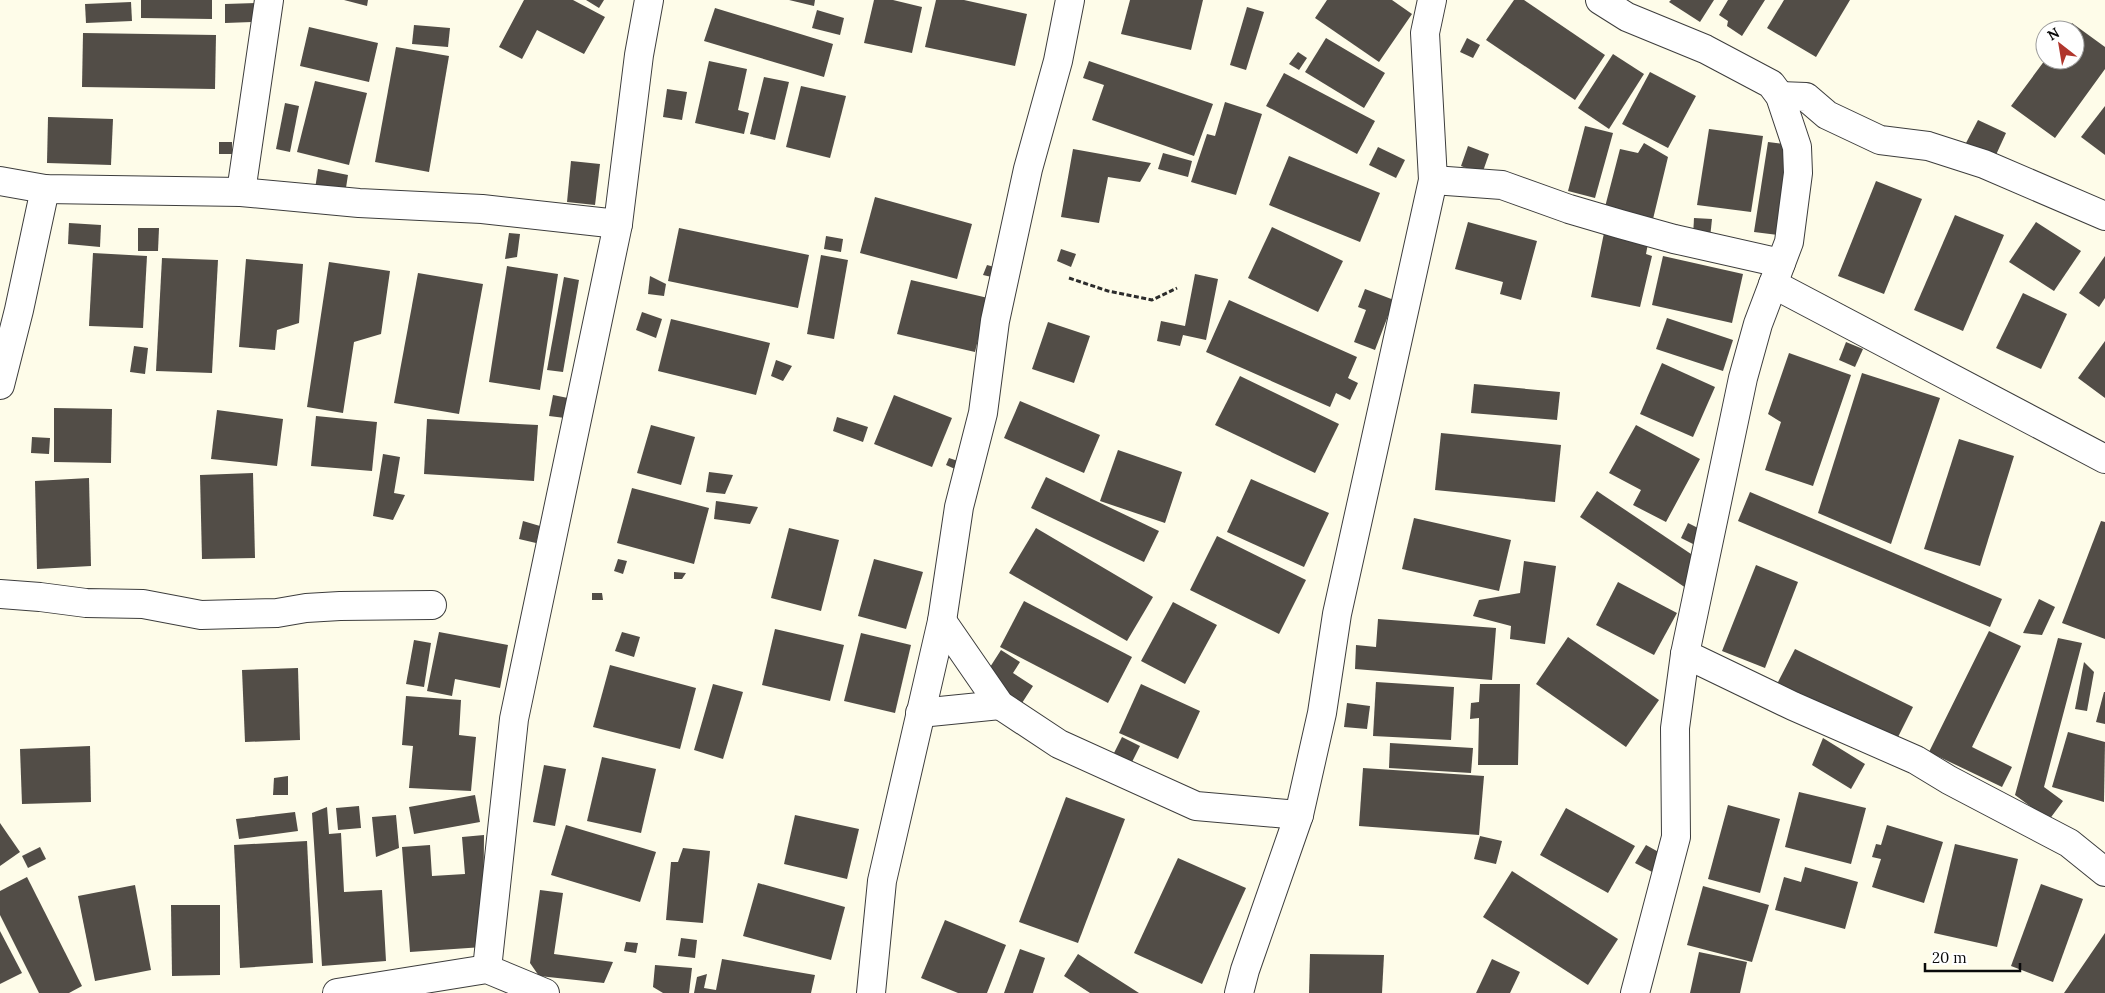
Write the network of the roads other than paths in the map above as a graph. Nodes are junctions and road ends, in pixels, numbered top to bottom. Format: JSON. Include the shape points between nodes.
{"nodes":[{"id":1,"x":269,"y":0,"type":"edge"},
{"id":2,"x":649,"y":0,"type":"edge"},
{"id":3,"x":1070,"y":0,"type":"edge"},
{"id":4,"x":1432,"y":0,"type":"edge"},
{"id":5,"x":1600,"y":0,"type":"edge"},
{"id":6,"x":1780,"y":96,"type":"junction"},
{"id":7,"x":1433,"y":180,"type":"junction"},
{"id":8,"x":0,"y":181,"type":"edge"},
{"id":9,"x":45,"y":189,"type":"junction"},
{"id":10,"x":242,"y":192,"type":"junction"},
{"id":11,"x":2105,"y":216,"type":"edge"},
{"id":12,"x":618,"y":224,"type":"junction"},
{"id":13,"x":1777,"y":273,"type":"junction"},
{"id":14,"x":0,"y":385,"type":"edge"},
{"id":15,"x":2105,"y":459,"type":"edge"},
{"id":16,"x":0,"y":594,"type":"edge"},
{"id":17,"x":432,"y":605,"type":"dead end"},
{"id":18,"x":942,"y":621,"type":"junction"},
{"id":19,"x":1685,"y":654,"type":"junction"},
{"id":20,"x":1000,"y":705,"type":"junction"},
{"id":21,"x":920,"y":713,"type":"junction"},
{"id":22,"x":1299,"y":815,"type":"junction"},
{"id":23,"x":2105,"y":872,"type":"edge"},
{"id":24,"x":487,"y":969,"type":"junction"},
{"id":25,"x":341,"y":993,"type":"edge"},
{"id":26,"x":545,"y":993,"type":"edge"},
{"id":27,"x":871,"y":993,"type":"edge"},
{"id":28,"x":1240,"y":993,"type":"edge"},
{"id":29,"x":1635,"y":993,"type":"edge"}],
"edges":[{"from":1,"to":10,"type":"street"},
{"from":2,"to":12,"type":"street"},
{"from":3,"to":18,"type":"street","via":[[995,321],[983,413],[960,507]]},
{"from":4,"to":7,"type":"street","via":[[1425,33]]},
{"from":5,"to":6,"type":"street","via":[[1627,17],[1722,58],[1771,84]]},
{"from":6,"to":11,"type":"street","via":[[1806,97],[1828,115],[1880,140],[1928,146],[1984,164]]},
{"from":6,"to":13,"type":"street","via":[[1798,146],[1798,173],[1789,242]]},
{"from":7,"to":13,"type":"street","via":[[1502,185],[1569,210],[1674,239]]},
{"from":7,"to":22,"type":"street","via":[[1337,614],[1322,713]]},
{"from":8,"to":9,"type":"street"},
{"from":9,"to":10,"type":"street"},
{"from":9,"to":14,"type":"street"},
{"from":10,"to":12,"type":"street","via":[[359,203],[482,208]]},
{"from":12,"to":24,"type":"street","via":[[514,719]]},
{"from":13,"to":15,"type":"street"},
{"from":13,"to":19,"type":"street","via":[[1743,378]]},
{"from":16,"to":17,"type":"street","via":[[86,603],[143,604],[201,615],[277,613],[356,605]]},
{"from":18,"to":20,"type":"street"},
{"from":18,"to":21,"type":"street"},
{"from":19,"to":23,"type":"street","via":[[1916,760],[2069,843]]},
{"from":19,"to":29,"type":"street","via":[[1675,728],[1676,837]]},
{"from":20,"to":21,"type":"street"},
{"from":20,"to":22,"type":"street","via":[[1059,744],[1196,806]]},
{"from":21,"to":27,"type":"street","via":[[882,881]]},
{"from":22,"to":28,"type":"street"},
{"from":24,"to":25,"type":"street"},
{"from":24,"to":26,"type":"street"}]}
